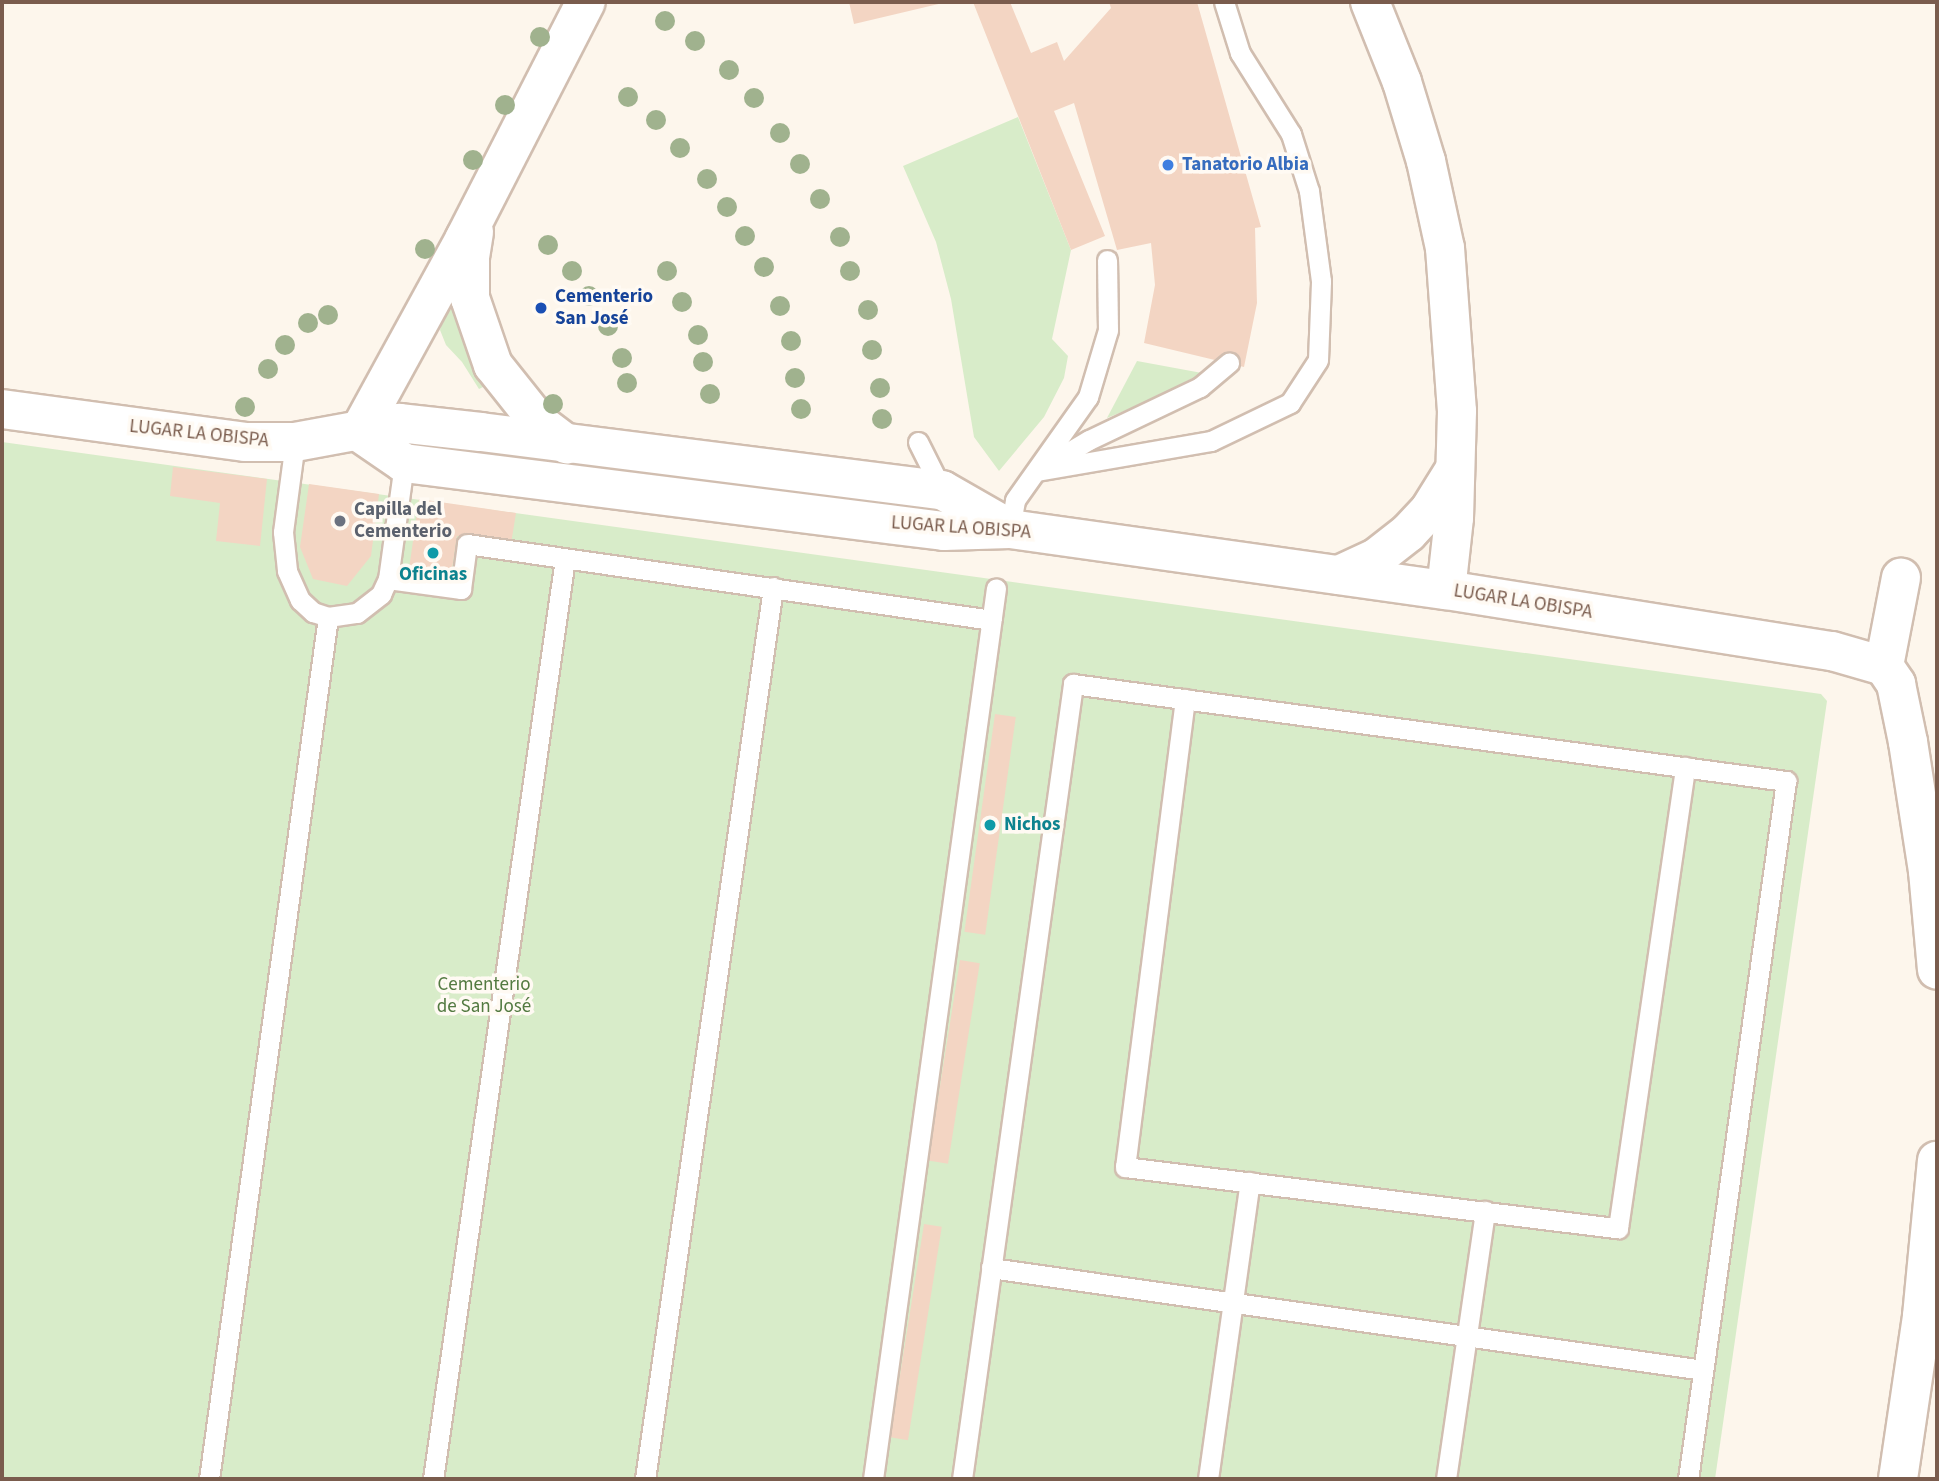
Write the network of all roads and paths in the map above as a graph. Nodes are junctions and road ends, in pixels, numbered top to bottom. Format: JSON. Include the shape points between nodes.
{"nodes":[{"id":1,"x":586,"y":2,"type":"edge"},
{"id":2,"x":1224,"y":2,"type":"edge"},
{"id":3,"x":1370,"y":2,"type":"edge"},
{"id":4,"x":478,"y":213,"type":"junction"},
{"id":5,"x":1108,"y":260,"type":"dead end"},
{"id":6,"x":1229,"y":363,"type":"dead end"},
{"id":7,"x":2,"y":409,"type":"edge"},
{"id":8,"x":359,"y":432,"type":"junction"},
{"id":9,"x":295,"y":442,"type":"junction"},
{"id":10,"x":918,"y":442,"type":"dead end"},
{"id":11,"x":567,"y":443,"type":"junction"},
{"id":12,"x":404,"y":463,"type":"junction"},
{"id":13,"x":1456,"y":467,"type":"junction"},
{"id":14,"x":1037,"y":471,"type":"junction"},
{"id":15,"x":942,"y":490,"type":"junction"},
{"id":16,"x":1010,"y":529,"type":"junction"},
{"id":17,"x":565,"y":559,"type":"junction"},
{"id":18,"x":1339,"y":575,"type":"junction"},
{"id":19,"x":1901,"y":578,"type":"dead end"},
{"id":20,"x":388,"y":579,"type":"junction"},
{"id":21,"x":773,"y":587,"type":"junction"},
{"id":22,"x":996,"y":588,"type":"dead end"},
{"id":23,"x":1446,"y":590,"type":"junction"},
{"id":24,"x":328,"y":617,"type":"junction"},
{"id":25,"x":992,"y":620,"type":"junction"},
{"id":26,"x":1884,"y":666,"type":"junction"},
{"id":27,"x":1185,"y":699,"type":"junction"},
{"id":28,"x":1685,"y":767,"type":"junction"},
{"id":29,"x":1937,"y":970,"type":"edge"},
{"id":30,"x":1937,"y":1161,"type":"edge"},
{"id":31,"x":1250,"y":1182,"type":"junction"},
{"id":32,"x":1485,"y":1211,"type":"junction"},
{"id":33,"x":991,"y":1268,"type":"junction"},
{"id":34,"x":1233,"y":1303,"type":"junction"},
{"id":35,"x":1466,"y":1336,"type":"junction"},
{"id":36,"x":1703,"y":1370,"type":"junction"},
{"id":37,"x":209,"y":1479,"type":"edge"},
{"id":38,"x":433,"y":1479,"type":"edge"},
{"id":39,"x":645,"y":1479,"type":"edge"},
{"id":40,"x":873,"y":1479,"type":"edge"},
{"id":41,"x":961,"y":1479,"type":"edge"},
{"id":42,"x":1208,"y":1479,"type":"edge"},
{"id":43,"x":1446,"y":1479,"type":"edge"},
{"id":44,"x":1688,"y":1479,"type":"edge"},
{"id":45,"x":1898,"y":1479,"type":"edge"}],
"edges":[{"from":1,"to":4,"type":"street"},
{"from":2,"to":14,"type":"lane","via":[[1240,53],[1291,134],[1309,191],[1321,281],[1318,360],[1290,403],[1211,440]]},
{"from":3,"to":13,"type":"street","via":[[1402,82],[1445,248],[1454,340]]},
{"from":4,"to":8,"type":"street"},
{"from":4,"to":11,"type":"street","via":[[470,257],[470,298],[482,338],[493,365],[515,394],[540,424]]},
{"from":5,"to":14,"type":"lane","via":[[1108,330],[1088,397]]},
{"from":6,"to":14,"type":"lane","via":[[1200,387],[1089,440]]},
{"from":7,"to":9,"type":"street","name":"LUGAR LA OBISPA","via":[[245,442]]},
{"from":8,"to":9,"type":"street","name":"LUGAR LA OBISPA"},
{"from":8,"to":11,"type":"street","via":[[398,423]]},
{"from":8,"to":12,"type":"street","name":"LUGAR LA OBISPA"},
{"from":9,"to":24,"type":"lane","via":[[283,532],[286,571],[300,600],[313,612]]},
{"from":10,"to":15,"type":"lane"},
{"from":11,"to":15,"type":"street"},
{"from":12,"to":16,"type":"street","name":"LUGAR LA OBISPA","via":[[944,531]]},
{"from":12,"to":20,"type":"lane"},
{"from":13,"to":18,"type":"street","via":[[1430,509],[1408,533],[1376,558]]},
{"from":13,"to":23,"type":"street"},
{"from":14,"to":16,"type":"lane","via":[[1015,500]]},
{"from":15,"to":16,"type":"street"},
{"from":16,"to":18,"type":"street","name":"LUGAR LA OBISPA"},
{"from":17,"to":20,"type":"lane","via":[[467,544],[461,589]]},
{"from":17,"to":21,"type":"lane"},
{"from":17,"to":38,"type":"lane"},
{"from":18,"to":23,"type":"street","name":"LUGAR LA OBISPA"},
{"from":19,"to":26,"type":"street"},
{"from":20,"to":24,"type":"lane","via":[[370,606],[357,614]]},
{"from":21,"to":25,"type":"lane"},
{"from":21,"to":39,"type":"lane"},
{"from":22,"to":25,"type":"lane"},
{"from":23,"to":26,"type":"street","name":"LUGAR LA OBISPA","via":[[1832,651]]},
{"from":24,"to":37,"type":"lane"},
{"from":25,"to":40,"type":"lane"},
{"from":26,"to":29,"type":"street","via":[[1896,684],[1909,742]]},
{"from":27,"to":28,"type":"lane"},
{"from":27,"to":31,"type":"lane","via":[[1125,1167]]},
{"from":27,"to":33,"type":"lane","via":[[1073,684]]},
{"from":28,"to":32,"type":"lane","via":[[1618,1228]]},
{"from":28,"to":36,"type":"lane","via":[[1786,781]]},
{"from":30,"to":45,"type":"street","via":[[1922,1316]]},
{"from":31,"to":32,"type":"lane"},
{"from":31,"to":34,"type":"lane"},
{"from":32,"to":35,"type":"lane"},
{"from":33,"to":34,"type":"lane"},
{"from":33,"to":41,"type":"lane"},
{"from":34,"to":35,"type":"lane"},
{"from":34,"to":42,"type":"lane"},
{"from":35,"to":36,"type":"lane"},
{"from":35,"to":43,"type":"lane"},
{"from":36,"to":44,"type":"lane"}]}
